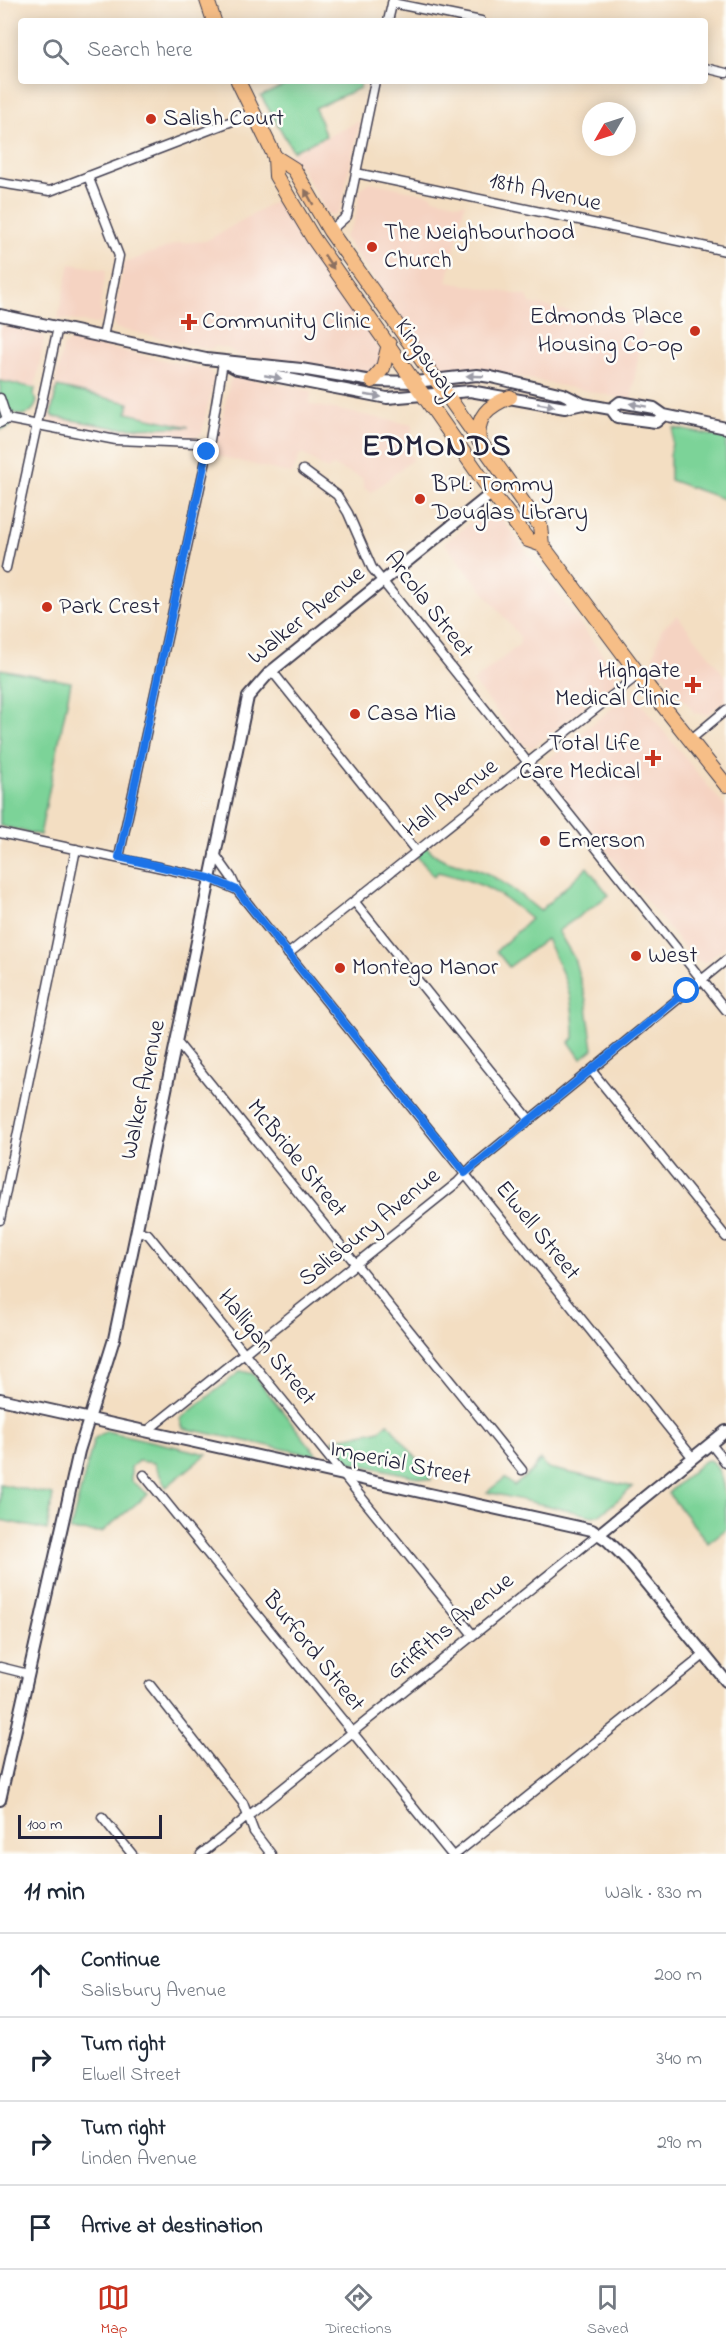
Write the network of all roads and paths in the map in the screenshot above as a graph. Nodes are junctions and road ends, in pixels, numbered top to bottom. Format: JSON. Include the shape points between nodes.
{"nodes":[{"id":1,"x":207,"y":0,"type":"edge"},
{"id":2,"x":392,"y":1,"type":"edge"},
{"id":3,"x":213,"y":18,"type":"edge"},
{"id":4,"x":389,"y":18,"type":"edge"},
{"id":5,"x":468,"y":18,"type":"edge"},
{"id":6,"x":708,"y":69,"type":"edge"},
{"id":7,"x":726,"y":73,"type":"edge"},
{"id":8,"x":239,"y":84,"type":"edge"},
{"id":9,"x":374,"y":84,"type":"edge"},
{"id":10,"x":253,"y":113,"type":"junction"},
{"id":11,"x":274,"y":157,"type":"junction"},
{"id":12,"x":356,"y":173,"type":"junction"},
{"id":13,"x":88,"y":176,"type":"junction"},
{"id":14,"x":0,"y":183,"type":"edge"},
{"id":15,"x":330,"y":231,"type":"junction"},
{"id":16,"x":726,"y":251,"type":"edge"},
{"id":17,"x":0,"y":315,"type":"edge"},
{"id":18,"x":58,"y":327,"type":"junction"},
{"id":19,"x":103,"y":337,"type":"junction"},
{"id":20,"x":389,"y":344,"type":"junction"},
{"id":21,"x":223,"y":362,"type":"junction"},
{"id":22,"x":435,"y":379,"type":"junction"},
{"id":23,"x":372,"y":381,"type":"junction"},
{"id":24,"x":415,"y":382,"type":"junction"},
{"id":25,"x":444,"y":392,"type":"junction"},
{"id":26,"x":424,"y":395,"type":"junction"},
{"id":27,"x":0,"y":398,"type":"edge"},
{"id":28,"x":510,"y":398,"type":"junction"},
{"id":29,"x":583,"y":404,"type":"junction"},
{"id":30,"x":4,"y":421,"type":"edge"},
{"id":31,"x":36,"y":426,"type":"junction"},
{"id":32,"x":726,"y":428,"type":"edge"},
{"id":33,"x":479,"y":441,"type":"junction"},
{"id":34,"x":209,"y":446,"type":"junction"},
{"id":35,"x":303,"y":470,"type":"dead end"},
{"id":36,"x":492,"y":493,"type":"junction"},
{"id":37,"x":542,"y":545,"type":"junction"},
{"id":38,"x":6,"y":567,"type":"dead end"},
{"id":39,"x":383,"y":582,"type":"junction"},
{"id":40,"x":272,"y":671,"type":"junction"},
{"id":41,"x":638,"y":675,"type":"junction"},
{"id":42,"x":726,"y":710,"type":"edge"},
{"id":43,"x":690,"y":740,"type":"junction"},
{"id":44,"x":529,"y":763,"type":"junction"},
{"id":45,"x":726,"y":784,"type":"edge"},
{"id":46,"x":0,"y":833,"type":"edge"},
{"id":47,"x":76,"y":849,"type":"junction"},
{"id":48,"x":416,"y":851,"type":"junction"},
{"id":49,"x":214,"y":853,"type":"junction"},
{"id":50,"x":119,"y":857,"type":"junction"},
{"id":51,"x":209,"y":878,"type":"junction"},
{"id":52,"x":237,"y":890,"type":"junction"},
{"id":53,"x":354,"y":901,"type":"junction"},
{"id":54,"x":288,"y":954,"type":"junction"},
{"id":55,"x":726,"y":960,"type":"edge"},
{"id":56,"x":702,"y":980,"type":"junction"},
{"id":57,"x":726,"y":1010,"type":"edge"},
{"id":58,"x":176,"y":1041,"type":"junction"},
{"id":59,"x":591,"y":1070,"type":"junction"},
{"id":60,"x":530,"y":1120,"type":"junction"},
{"id":61,"x":465,"y":1173,"type":"junction"},
{"id":62,"x":0,"y":1220,"type":"edge"},
{"id":63,"x":138,"y":1231,"type":"junction"},
{"id":64,"x":726,"y":1237,"type":"edge"},
{"id":65,"x":356,"y":1265,"type":"junction"},
{"id":66,"x":246,"y":1353,"type":"junction"},
{"id":67,"x":0,"y":1399,"type":"edge"},
{"id":68,"x":91,"y":1419,"type":"junction"},
{"id":69,"x":147,"y":1431,"type":"junction"},
{"id":70,"x":726,"y":1431,"type":"edge"},
{"id":71,"x":711,"y":1444,"type":"junction"},
{"id":72,"x":693,"y":1458,"type":"junction"},
{"id":73,"x":726,"y":1463,"type":"edge"},
{"id":74,"x":522,"y":1470,"type":"dead end"},
{"id":75,"x":344,"y":1474,"type":"junction"},
{"id":76,"x":144,"y":1475,"type":"dead end"},
{"id":77,"x":599,"y":1534,"type":"junction"},
{"id":78,"x":473,"y":1635,"type":"junction"},
{"id":79,"x":704,"y":1655,"type":"junction"},
{"id":80,"x":0,"y":1667,"type":"edge"},
{"id":81,"x":28,"y":1674,"type":"junction"},
{"id":82,"x":726,"y":1681,"type":"edge"},
{"id":83,"x":150,"y":1685,"type":"dead end"},
{"id":84,"x":353,"y":1732,"type":"junction"},
{"id":85,"x":0,"y":1800,"type":"edge"},
{"id":86,"x":248,"y":1816,"type":"junction"},
{"id":87,"x":102,"y":1817,"type":"dead end"},
{"id":88,"x":132,"y":1854,"type":"edge"},
{"id":89,"x":201,"y":1854,"type":"edge"},
{"id":90,"x":272,"y":1854,"type":"edge"},
{"id":91,"x":451,"y":1854,"type":"edge"},
{"id":92,"x":456,"y":1854,"type":"edge"}],
"edges":[{"from":1,"to":3,"type":"main road"},
{"from":2,"to":4,"type":"street"},
{"from":2,"to":5,"type":"street"},
{"from":6,"to":7,"type":"street"},
{"from":8,"to":10,"type":"main road","name":"Kingsway"},
{"from":9,"to":12,"type":"street"},
{"from":10,"to":11,"type":"main road","name":"Kingsway"},
{"from":10,"to":13,"type":"street"},
{"from":15,"to":11,"type":"main road","name":"Kingsway","one_way":true,"via":[[294,169]]},
{"from":11,"to":20,"type":"main road","name":"Kingsway","one_way":true,"via":[[276,176],[313,238]]},
{"from":12,"to":15,"type":"street","via":[[347,216]]},
{"from":12,"to":16,"type":"street","name":"18th Avenue"},
{"from":13,"to":14,"type":"street","via":[[50,190]]},
{"from":13,"to":19,"type":"street","via":[[119,256]]},
{"from":15,"to":22,"type":"main road","name":"Kingsway"},
{"from":17,"to":18,"type":"street"},
{"from":18,"to":19,"type":"street"},
{"from":18,"to":31,"type":"street"},
{"from":19,"to":21,"type":"street"},
{"from":20,"to":23,"type":"main road","via":[[383,368]]},
{"from":20,"to":24,"type":"main road","name":"Kingsway"},
{"from":21,"to":23,"type":"street","via":[[238,360]]},
{"from":21,"to":26,"type":"street","one_way":true,"via":[[237,369],[366,396]]},
{"from":21,"to":34,"type":"street"},
{"from":22,"to":24,"type":"street"},
{"from":22,"to":25,"type":"main road","name":"Kingsway"},
{"from":29,"to":22,"type":"street","one_way":true,"via":[[563,394],[491,378],[470,375]]},
{"from":23,"to":24,"type":"street"},
{"from":24,"to":26,"type":"main road","name":"Kingsway"},
{"from":25,"to":26,"type":"street"},
{"from":25,"to":28,"type":"street","via":[[471,391]]},
{"from":25,"to":33,"type":"main road","name":"Kingsway"},
{"from":26,"to":36,"type":"main road","name":"Kingsway"},
{"from":27,"to":30,"type":"street"},
{"from":28,"to":29,"type":"street","one_way":true,"via":[[565,408]]},
{"from":28,"to":33,"type":"main road","via":[[486,410],[477,429]]},
{"from":29,"to":32,"type":"street","via":[[611,410],[620,402]]},
{"from":30,"to":31,"type":"street"},
{"from":31,"to":34,"type":"street","via":[[116,440]]},
{"from":31,"to":38,"type":"street"},
{"from":33,"to":37,"type":"main road","name":"Kingsway","via":[[540,526]]},
{"from":34,"to":50,"type":"street"},
{"from":35,"to":39,"type":"street","name":"Arcola Street","via":[[337,495],[372,568]]},
{"from":36,"to":37,"type":"main road","name":"Kingsway","via":[[528,540]]},
{"from":36,"to":39,"type":"street","name":"Walker Avenue"},
{"from":37,"to":41,"type":"main road","name":"Kingsway"},
{"from":39,"to":40,"type":"street","name":"Walker Avenue"},
{"from":39,"to":44,"type":"street","name":"Arcola Street"},
{"from":40,"to":48,"type":"street"},
{"from":40,"to":49,"type":"street","name":"Walker Avenue","via":[[254,687],[246,704]]},
{"from":41,"to":43,"type":"main road","name":"Kingsway"},
{"from":41,"to":44,"type":"street","name":"Hall Avenue"},
{"from":42,"to":43,"type":"street"},
{"from":43,"to":45,"type":"main road","name":"Kingsway"},
{"from":44,"to":48,"type":"street","name":"Hall Avenue"},
{"from":44,"to":56,"type":"street","name":"Arcola Street"},
{"from":46,"to":47,"type":"street","name":"Elwell Street"},
{"from":47,"to":50,"type":"street","name":"Elwell Street"},
{"from":47,"to":62,"type":"street"},
{"from":48,"to":53,"type":"street","name":"Hall Avenue"},
{"from":49,"to":51,"type":"street","name":"Walker Avenue"},
{"from":49,"to":52,"type":"street","name":"Elwell Street"},
{"from":50,"to":51,"type":"street","name":"Elwell Street"},
{"from":51,"to":52,"type":"street","name":"Elwell Street"},
{"from":51,"to":58,"type":"street","name":"Walker Avenue"},
{"from":52,"to":54,"type":"street","name":"Elwell Street"},
{"from":53,"to":54,"type":"street","name":"Hall Avenue"},
{"from":53,"to":60,"type":"street"},
{"from":54,"to":61,"type":"street","name":"Elwell Street"},
{"from":55,"to":56,"type":"street","name":"Salisbury Avenue"},
{"from":56,"to":57,"type":"street"},
{"from":56,"to":59,"type":"street","name":"Salisbury Avenue"},
{"from":58,"to":63,"type":"street","name":"Walker Avenue"},
{"from":58,"to":65,"type":"street","name":"McBride Street"},
{"from":59,"to":60,"type":"street","name":"Salisbury Avenue"},
{"from":59,"to":64,"type":"street"},
{"from":60,"to":61,"type":"street","name":"Salisbury Avenue"},
{"from":61,"to":65,"type":"street","name":"Salisbury Avenue"},
{"from":61,"to":72,"type":"street","name":"Elwell Street"},
{"from":63,"to":66,"type":"street","name":"Halligan Street","via":[[148,1234]]},
{"from":63,"to":68,"type":"street","name":"Walker Avenue"},
{"from":65,"to":66,"type":"street","name":"Salisbury Avenue"},
{"from":65,"to":74,"type":"street","name":"McBride Street"},
{"from":66,"to":69,"type":"street","name":"Salisbury Avenue"},
{"from":66,"to":75,"type":"street","name":"Halligan Street"},
{"from":67,"to":68,"type":"street","name":"Imperial Street"},
{"from":68,"to":69,"type":"street","name":"Imperial Street"},
{"from":68,"to":81,"type":"street","name":"Walker Avenue","via":[[70,1484]]},
{"from":69,"to":75,"type":"street","name":"Imperial Street"},
{"from":70,"to":71,"type":"street","name":"Griffiths Avenue"},
{"from":71,"to":72,"type":"street","name":"Griffiths Avenue"},
{"from":71,"to":73,"type":"street"},
{"from":72,"to":77,"type":"street","name":"Griffiths Avenue"},
{"from":75,"to":77,"type":"street","name":"Imperial Street","via":[[568,1523]]},
{"from":75,"to":78,"type":"street","name":"Halligan Street"},
{"from":76,"to":84,"type":"street","name":"Burford Street"},
{"from":77,"to":78,"type":"street","name":"Griffiths Avenue"},
{"from":77,"to":79,"type":"street","name":"Imperial Street","via":[[627,1560]]},
{"from":78,"to":84,"type":"street","name":"Griffiths Avenue"},
{"from":79,"to":82,"type":"street","name":"Imperial Street"},
{"from":79,"to":92,"type":"street"},
{"from":80,"to":81,"type":"street"},
{"from":81,"to":85,"type":"street","name":"Walker Avenue"},
{"from":83,"to":86,"type":"street","via":[[243,1803]]},
{"from":84,"to":86,"type":"street","name":"Griffiths Avenue"},
{"from":84,"to":91,"type":"street","name":"Burford Street"},
{"from":86,"to":89,"type":"street","name":"Griffiths Avenue"},
{"from":86,"to":90,"type":"street","via":[[254,1832]]},
{"from":87,"to":88,"type":"street"}]}
